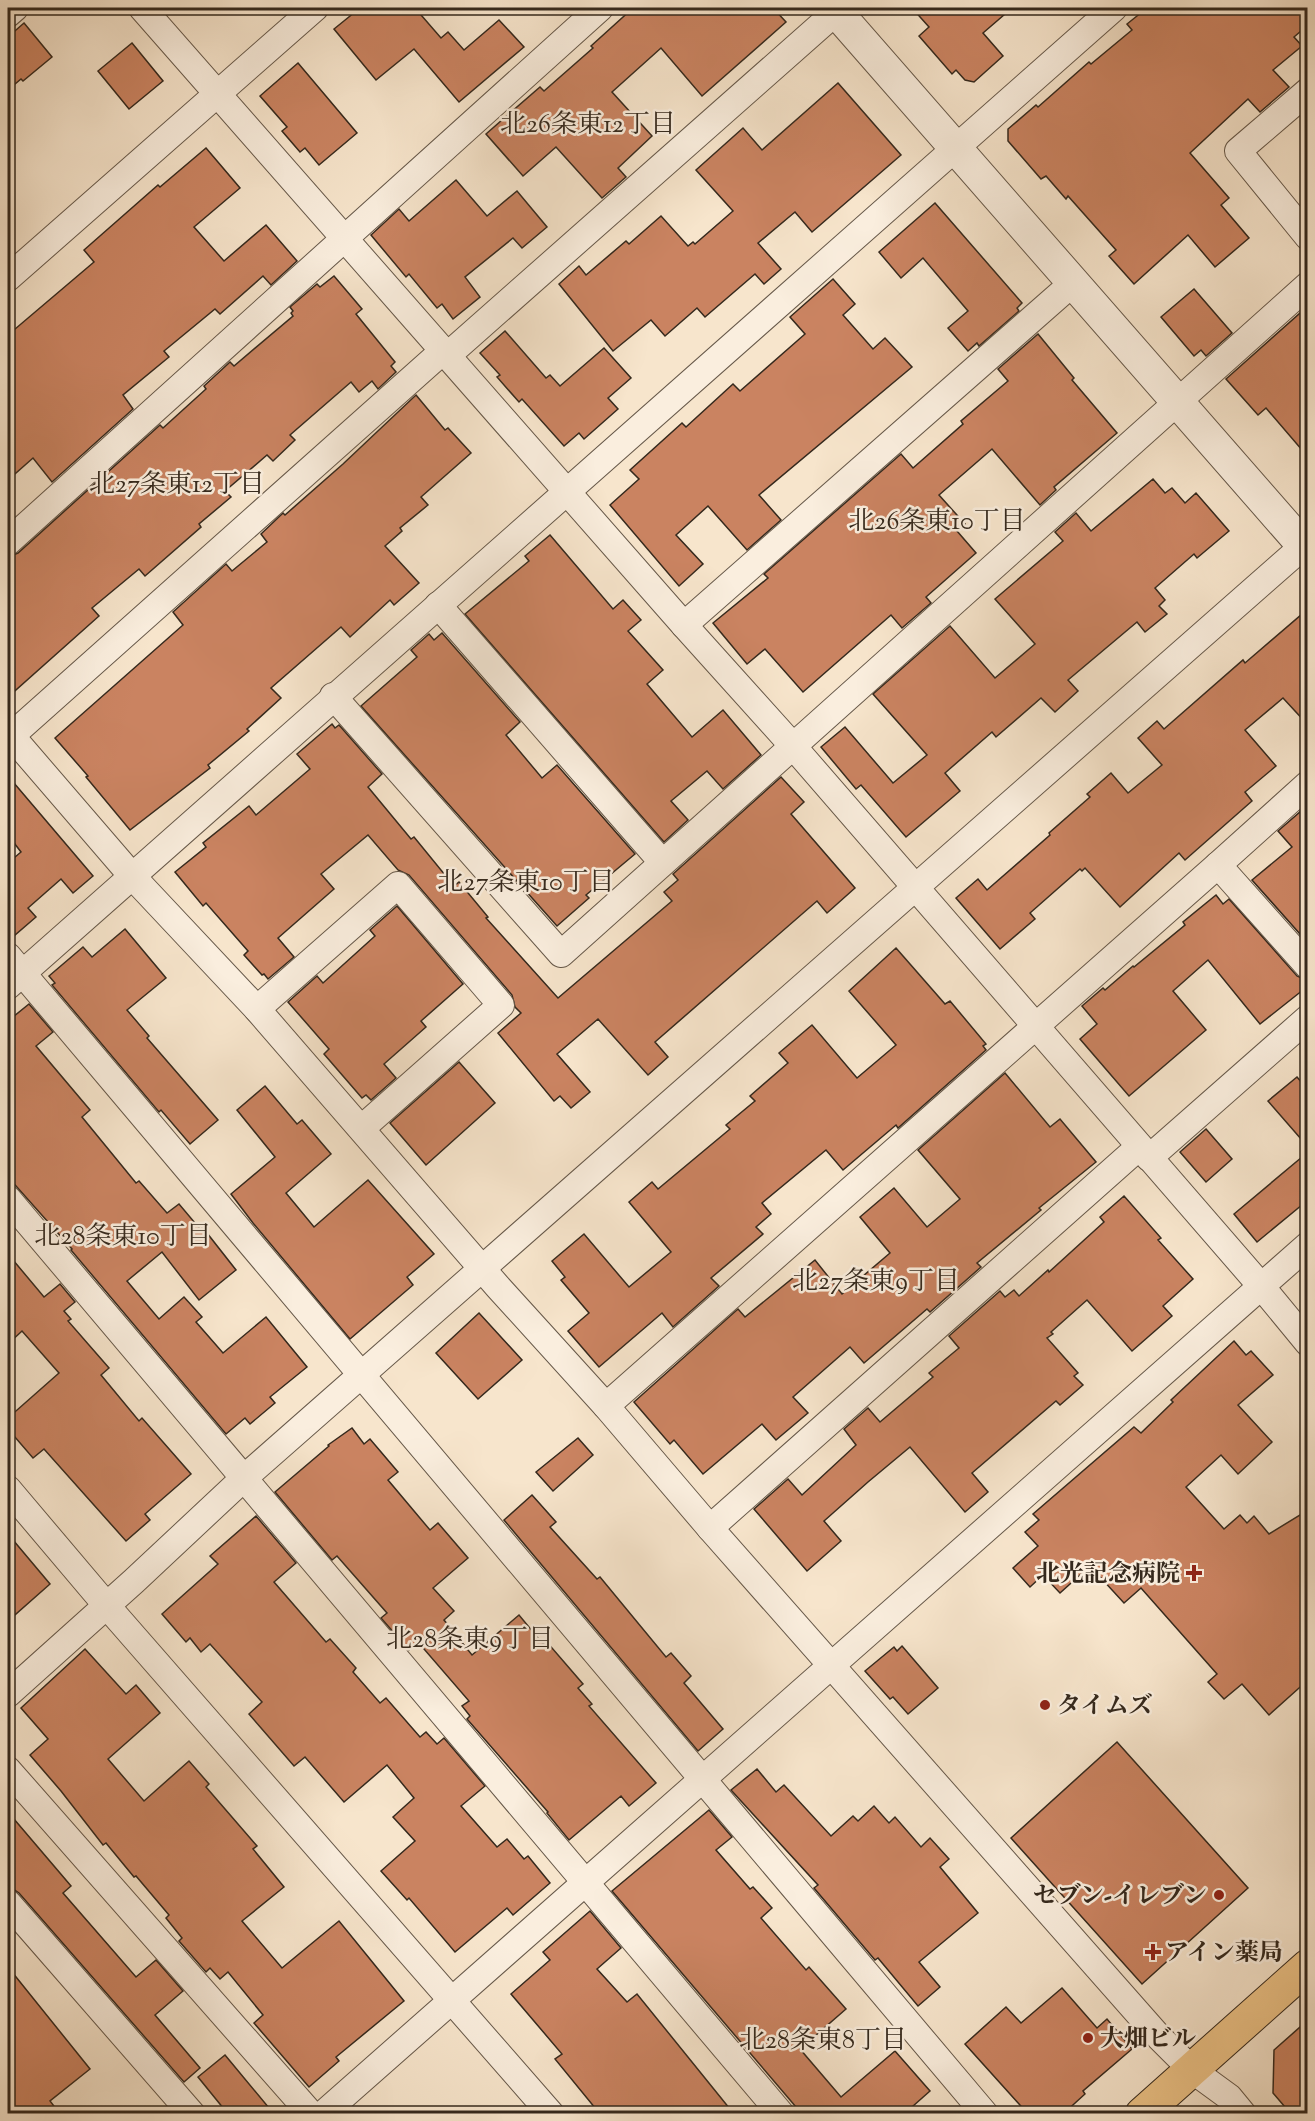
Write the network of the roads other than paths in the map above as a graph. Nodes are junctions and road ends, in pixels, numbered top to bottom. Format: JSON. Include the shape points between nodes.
{"nodes":[{"id":1,"x":15,"y":8,"type":"edge"},
{"id":2,"x":142,"y":8,"type":"edge"},
{"id":3,"x":315,"y":8,"type":"edge"},
{"id":4,"x":600,"y":8,"type":"edge"},
{"id":5,"x":1114,"y":8,"type":"edge"},
{"id":6,"x":835,"y":9,"type":"edge"},
{"id":7,"x":8,"y":14,"type":"edge"},
{"id":8,"x":1308,"y":91,"type":"edge"},
{"id":9,"x":217,"y":93,"type":"junction"},
{"id":10,"x":957,"y":147,"type":"junction"},
{"id":11,"x":344,"y":237,"type":"junction"},
{"id":12,"x":1308,"y":237,"type":"edge"},
{"id":13,"x":8,"y":278,"type":"edge"},
{"id":14,"x":1074,"y":282,"type":"junction"},
{"id":15,"x":1308,"y":285,"type":"edge"},
{"id":16,"x":446,"y":352,"type":"junction"},
{"id":17,"x":1179,"y":402,"type":"junction"},
{"id":18,"x":566,"y":490,"type":"junction"},
{"id":19,"x":8,"y":542,"type":"edge"},
{"id":20,"x":1306,"y":546,"type":"edge"},
{"id":21,"x":438,"y":605,"type":"junction"},
{"id":22,"x":684,"y":626,"type":"junction"},
{"id":23,"x":333,"y":696,"type":"junction"},
{"id":24,"x":9,"y":734,"type":"edge"},
{"id":25,"x":792,"y":745,"type":"junction"},
{"id":26,"x":1308,"y":784,"type":"edge"},
{"id":27,"x":662,"y":862,"type":"junction"},
{"id":28,"x":1218,"y":865,"type":"junction"},
{"id":29,"x":132,"y":876,"type":"junction"},
{"id":30,"x":914,"y":888,"type":"junction"},
{"id":31,"x":1308,"y":966,"type":"edge"},
{"id":32,"x":12,"y":972,"type":"edge"},
{"id":33,"x":257,"y":1009,"type":"junction"},
{"id":34,"x":1308,"y":1018,"type":"edge"},
{"id":35,"x":1034,"y":1027,"type":"junction"},
{"id":36,"x":362,"y":1128,"type":"junction"},
{"id":37,"x":1144,"y":1152,"type":"junction"},
{"id":38,"x":8,"y":1199,"type":"edge"},
{"id":39,"x":1308,"y":1245,"type":"edge"},
{"id":40,"x":482,"y":1269,"type":"junction"},
{"id":41,"x":1261,"y":1286,"type":"junction"},
{"id":42,"x":1308,"y":1342,"type":"edge"},
{"id":43,"x":362,"y":1375,"type":"junction"},
{"id":44,"x":606,"y":1406,"type":"junction"},
{"id":45,"x":244,"y":1479,"type":"junction"},
{"id":46,"x":9,"y":1492,"type":"edge"},
{"id":47,"x":710,"y":1527,"type":"junction"},
{"id":48,"x":107,"y":1606,"type":"junction"},
{"id":49,"x":831,"y":1665,"type":"junction"},
{"id":50,"x":8,"y":1694,"type":"edge"},
{"id":51,"x":8,"y":1770,"type":"edge"},
{"id":52,"x":702,"y":1779,"type":"junction"},
{"id":53,"x":586,"y":1882,"type":"junction"},
{"id":54,"x":8,"y":1903,"type":"edge"},
{"id":55,"x":1308,"y":1966,"type":"edge"},
{"id":56,"x":453,"y":1999,"type":"junction"},
{"id":57,"x":1192,"y":2070,"type":"junction"},
{"id":58,"x":192,"y":2114,"type":"edge"},
{"id":59,"x":311,"y":2114,"type":"edge"},
{"id":60,"x":324,"y":2114,"type":"edge"},
{"id":61,"x":551,"y":2114,"type":"edge"},
{"id":62,"x":781,"y":2114,"type":"edge"},
{"id":63,"x":985,"y":2114,"type":"edge"},
{"id":64,"x":1142,"y":2114,"type":"edge"},
{"id":65,"x":1243,"y":2114,"type":"edge"}],
"edges":[{"from":1,"to":7,"type":"street"},
{"from":2,"to":9,"type":"street"},
{"from":3,"to":9,"type":"street"},
{"from":4,"to":11,"type":"street"},
{"from":5,"to":10,"type":"street"},
{"from":6,"to":10,"type":"street"},
{"from":6,"to":16,"type":"street"},
{"from":8,"to":12,"type":"street","via":[[1238,152]]},
{"from":9,"to":11,"type":"street"},
{"from":9,"to":13,"type":"street"},
{"from":10,"to":14,"type":"street"},
{"from":10,"to":18,"type":"street"},
{"from":11,"to":16,"type":"street"},
{"from":11,"to":19,"type":"street"},
{"from":14,"to":17,"type":"street"},
{"from":14,"to":22,"type":"street"},
{"from":15,"to":17,"type":"street"},
{"from":16,"to":18,"type":"street"},
{"from":16,"to":24,"type":"street"},
{"from":17,"to":20,"type":"street"},
{"from":17,"to":25,"type":"street"},
{"from":18,"to":21,"type":"street"},
{"from":18,"to":22,"type":"street"},
{"from":20,"to":30,"type":"street"},
{"from":21,"to":23,"type":"street"},
{"from":21,"to":27,"type":"street"},
{"from":22,"to":25,"type":"street"},
{"from":23,"to":27,"type":"street","via":[[561,954]]},
{"from":23,"to":29,"type":"street"},
{"from":24,"to":29,"type":"street"},
{"from":25,"to":27,"type":"street"},
{"from":25,"to":30,"type":"street"},
{"from":26,"to":28,"type":"street"},
{"from":28,"to":31,"type":"street"},
{"from":28,"to":35,"type":"street"},
{"from":29,"to":32,"type":"street"},
{"from":29,"to":33,"type":"street"},
{"from":30,"to":35,"type":"street"},
{"from":30,"to":40,"type":"street"},
{"from":32,"to":43,"type":"street"},
{"from":33,"to":36,"type":"street"},
{"from":33,"to":36,"type":"street","via":[[398,885],[501,1005]]},
{"from":34,"to":37,"type":"street"},
{"from":35,"to":37,"type":"street"},
{"from":35,"to":44,"type":"street"},
{"from":36,"to":40,"type":"street"},
{"from":37,"to":41,"type":"street"},
{"from":37,"to":47,"type":"street"},
{"from":38,"to":45,"type":"street"},
{"from":39,"to":41,"type":"street"},
{"from":40,"to":43,"type":"street"},
{"from":40,"to":44,"type":"street"},
{"from":41,"to":42,"type":"street"},
{"from":41,"to":49,"type":"street"},
{"from":43,"to":45,"type":"street"},
{"from":43,"to":52,"type":"street"},
{"from":44,"to":47,"type":"street"},
{"from":45,"to":48,"type":"street"},
{"from":45,"to":53,"type":"street"},
{"from":46,"to":48,"type":"street"},
{"from":47,"to":49,"type":"street"},
{"from":48,"to":50,"type":"street"},
{"from":48,"to":56,"type":"street"},
{"from":49,"to":52,"type":"street"},
{"from":49,"to":57,"type":"street"},
{"from":51,"to":59,"type":"street"},
{"from":52,"to":53,"type":"street"},
{"from":52,"to":63,"type":"street"},
{"from":53,"to":56,"type":"street"},
{"from":53,"to":62,"type":"street"},
{"from":54,"to":58,"type":"street"},
{"from":55,"to":57,"type":"main road"},
{"from":56,"to":60,"type":"street"},
{"from":56,"to":61,"type":"street"},
{"from":57,"to":64,"type":"main road"},
{"from":57,"to":65,"type":"street","via":[[1229,2097]]}]}
